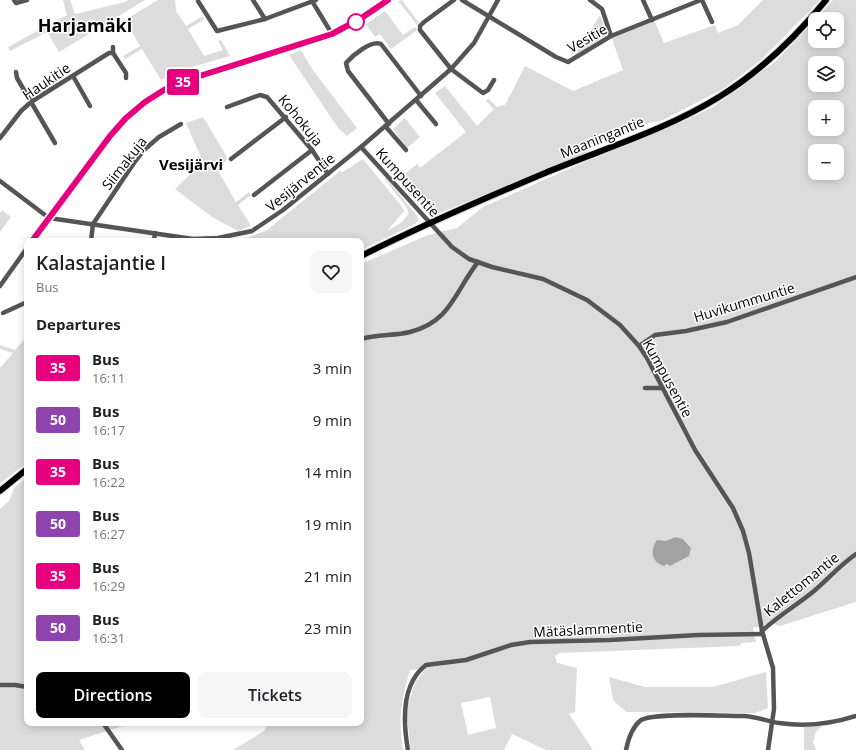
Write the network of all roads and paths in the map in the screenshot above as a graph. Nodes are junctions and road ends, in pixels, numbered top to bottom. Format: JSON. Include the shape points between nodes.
{"nodes":[{"id":1,"x":14,"y":0,"type":"edge"},
{"id":2,"x":26,"y":0,"type":"edge"},
{"id":3,"x":253,"y":0,"type":"edge"},
{"id":4,"x":388,"y":0,"type":"edge"},
{"id":5,"x":454,"y":0,"type":"edge"},
{"id":6,"x":462,"y":0,"type":"edge"},
{"id":7,"x":498,"y":0,"type":"edge"},
{"id":8,"x":590,"y":0,"type":"edge"},
{"id":9,"x":643,"y":0,"type":"edge"},
{"id":10,"x":702,"y":0,"type":"edge"},
{"id":11,"x":826,"y":0,"type":"edge"},
{"id":12,"x":198,"y":1,"type":"dead end"},
{"id":13,"x":314,"y":1,"type":"edge"},
{"id":14,"x":490,"y":16,"type":"junction"},
{"id":15,"x":265,"y":19,"type":"junction"},
{"id":16,"x":652,"y":20,"type":"junction"},
{"id":17,"x":712,"y":22,"type":"dead end"},
{"id":18,"x":332,"y":34,"type":"junction"},
{"id":19,"x":611,"y":36,"type":"junction"},
{"id":20,"x":113,"y":47,"type":"dead end"},
{"id":21,"x":113,"y":53,"type":"junction"},
{"id":22,"x":451,"y":69,"type":"junction"},
{"id":23,"x":16,"y":72,"type":"dead end"},
{"id":24,"x":73,"y":76,"type":"junction"},
{"id":25,"x":126,"y":78,"type":"dead end"},
{"id":26,"x":494,"y":80,"type":"dead end"},
{"id":27,"x":421,"y":96,"type":"junction"},
{"id":28,"x":416,"y":100,"type":"junction"},
{"id":29,"x":31,"y":102,"type":"junction"},
{"id":30,"x":90,"y":106,"type":"dead end"},
{"id":31,"x":227,"y":107,"type":"dead end"},
{"id":32,"x":286,"y":117,"type":"junction"},
{"id":33,"x":181,"y":124,"type":"dead end"},
{"id":34,"x":436,"y":124,"type":"dead end"},
{"id":35,"x":387,"y":126,"type":"junction"},
{"id":36,"x":0,"y":138,"type":"edge"},
{"id":37,"x":55,"y":143,"type":"dead end"},
{"id":38,"x":361,"y":147,"type":"junction"},
{"id":39,"x":312,"y":150,"type":"junction"},
{"id":40,"x":406,"y":150,"type":"dead end"},
{"id":41,"x":231,"y":159,"type":"dead end"},
{"id":42,"x":328,"y":174,"type":"junction"},
{"id":43,"x":0,"y":181,"type":"edge"},
{"id":44,"x":254,"y":195,"type":"dead end"},
{"id":45,"x":49,"y":218,"type":"junction"},
{"id":46,"x":93,"y":224,"type":"junction"},
{"id":47,"x":430,"y":224,"type":"junction"},
{"id":48,"x":156,"y":233,"type":"junction"},
{"id":49,"x":34,"y":238,"type":"edge"},
{"id":50,"x":91,"y":238,"type":"edge"},
{"id":51,"x":155,"y":238,"type":"edge"},
{"id":52,"x":187,"y":238,"type":"edge"},
{"id":53,"x":218,"y":238,"type":"edge"},
{"id":54,"x":24,"y":252,"type":"edge"},
{"id":55,"x":364,"y":255,"type":"edge"},
{"id":56,"x":478,"y":262,"type":"junction"},
{"id":57,"x":856,"y":277,"type":"edge"},
{"id":58,"x":0,"y":286,"type":"edge"},
{"id":59,"x":24,"y":303,"type":"edge"},
{"id":60,"x":3,"y":313,"type":"dead end"},
{"id":61,"x":364,"y":339,"type":"edge"},
{"id":62,"x":639,"y":346,"type":"junction"},
{"id":63,"x":645,"y":388,"type":"dead end"},
{"id":64,"x":663,"y":388,"type":"junction"},
{"id":65,"x":24,"y":471,"type":"edge"},
{"id":66,"x":0,"y":491,"type":"edge"},
{"id":67,"x":856,"y":554,"type":"edge"},
{"id":68,"x":762,"y":632,"type":"junction"},
{"id":69,"x":0,"y":685,"type":"edge"},
{"id":70,"x":24,"y":686,"type":"edge"},
{"id":71,"x":856,"y":716,"type":"edge"},
{"id":72,"x":773,"y":722,"type":"junction"},
{"id":73,"x":105,"y":726,"type":"edge"},
{"id":74,"x":122,"y":750,"type":"edge"},
{"id":75,"x":408,"y":750,"type":"edge"},
{"id":76,"x":626,"y":750,"type":"edge"},
{"id":77,"x":768,"y":750,"type":"edge"}],
"edges":[{"from":1,"to":2,"type":"street","via":[[16,3]]},
{"from":3,"to":15,"type":"street"},
{"from":4,"to":18,"type":"street"},
{"from":5,"to":22,"type":"street","via":[[424,22],[420,28]]},
{"from":6,"to":14,"type":"street"},
{"from":7,"to":14,"type":"street","name":"Vesijärventie"},
{"from":8,"to":19,"type":"street","via":[[602,9]]},
{"from":9,"to":16,"type":"street"},
{"from":10,"to":16,"type":"street","name":"Vesitie"},
{"from":10,"to":17,"type":"street"},
{"from":11,"to":47,"type":"main road","name":"Maaningantie","via":[[801,30],[767,62],[701,107],[611,147],[494,194]]},
{"from":12,"to":15,"type":"street","via":[[217,31]]},
{"from":13,"to":15,"type":"street"},
{"from":13,"to":18,"type":"street"},
{"from":14,"to":19,"type":"street","name":"Vesitie","via":[[568,62]]},
{"from":14,"to":22,"type":"street","name":"Vesijärventie","via":[[474,43]]},
{"from":16,"to":19,"type":"street","name":"Vesitie"},
{"from":18,"to":45,"type":"street","via":[[187,80],[145,102],[110,136]]},
{"from":20,"to":21,"type":"street"},
{"from":21,"to":24,"type":"street","name":"Haukitie"},
{"from":21,"to":25,"type":"street","via":[[126,73]]},
{"from":22,"to":26,"type":"street","via":[[483,93]]},
{"from":22,"to":27,"type":"street","name":"Vesijärventie"},
{"from":23,"to":29,"type":"street"},
{"from":24,"to":29,"type":"street","name":"Haukitie"},
{"from":24,"to":30,"type":"street"},
{"from":27,"to":28,"type":"street","name":"Vesijärventie"},
{"from":27,"to":35,"type":"street","via":[[382,44],[369,45],[350,59],[346,63],[348,71]]},
{"from":28,"to":34,"type":"street"},
{"from":28,"to":35,"type":"street","name":"Vesijärventie"},
{"from":29,"to":36,"type":"street","name":"Haukitie"},
{"from":29,"to":37,"type":"street"},
{"from":31,"to":32,"type":"street","name":"Kohokuja","via":[[246,99],[264,96]]},
{"from":32,"to":39,"type":"street","name":"Kohokuja"},
{"from":32,"to":41,"type":"street"},
{"from":33,"to":46,"type":"street","name":"Siimakuja","via":[[159,137],[144,150]]},
{"from":35,"to":38,"type":"street","name":"Vesijärventie"},
{"from":35,"to":40,"type":"street"},
{"from":38,"to":42,"type":"street","name":"Vesijärventie"},
{"from":38,"to":47,"type":"street","name":"Kumpusentie"},
{"from":39,"to":42,"type":"street","name":"Kohokuja"},
{"from":39,"to":44,"type":"street"},
{"from":42,"to":53,"type":"street","name":"Vesijärventie","via":[[252,231]]},
{"from":43,"to":45,"type":"street"},
{"from":45,"to":46,"type":"street","name":"Vesijärventie"},
{"from":45,"to":49,"type":"street"},
{"from":46,"to":48,"type":"street","name":"Vesijärventie"},
{"from":46,"to":50,"type":"street"},
{"from":47,"to":55,"type":"main road","name":"Maaningantie"},
{"from":47,"to":56,"type":"street","name":"Kumpusentie","via":[[452,247]]},
{"from":48,"to":51,"type":"street"},
{"from":48,"to":52,"type":"street","name":"Vesijärventie"},
{"from":54,"to":58,"type":"street"},
{"from":56,"to":61,"type":"street","via":[[452,304],[439,318],[415,331]]},
{"from":56,"to":62,"type":"street","name":"Kumpusentie","via":[[543,279],[571,291],[620,325]]},
{"from":57,"to":62,"type":"street","name":"Huvikummuntie","via":[[727,322],[655,335]]},
{"from":59,"to":60,"type":"street"},
{"from":62,"to":64,"type":"street","name":"Kumpusentie"},
{"from":63,"to":64,"type":"street"},
{"from":64,"to":68,"type":"street","name":"Kumpusentie","via":[[695,450],[733,508],[743,531]]},
{"from":65,"to":66,"type":"main road"},
{"from":67,"to":68,"type":"street","name":"Kalettomantie"},
{"from":68,"to":72,"type":"street","name":"Kumpusentie","via":[[773,668]]},
{"from":68,"to":75,"type":"street","name":"Mätäslammentie","via":[[530,642],[511,645],[466,660],[433,663],[420,670],[413,679],[404,713]]},
{"from":69,"to":70,"type":"street"},
{"from":71,"to":72,"type":"street","via":[[821,724]]},
{"from":72,"to":76,"type":"street","via":[[756,716],[648,717],[640,721],[631,734]]},
{"from":72,"to":77,"type":"street","name":"Kumpusentie"},
{"from":73,"to":74,"type":"street"}]}
